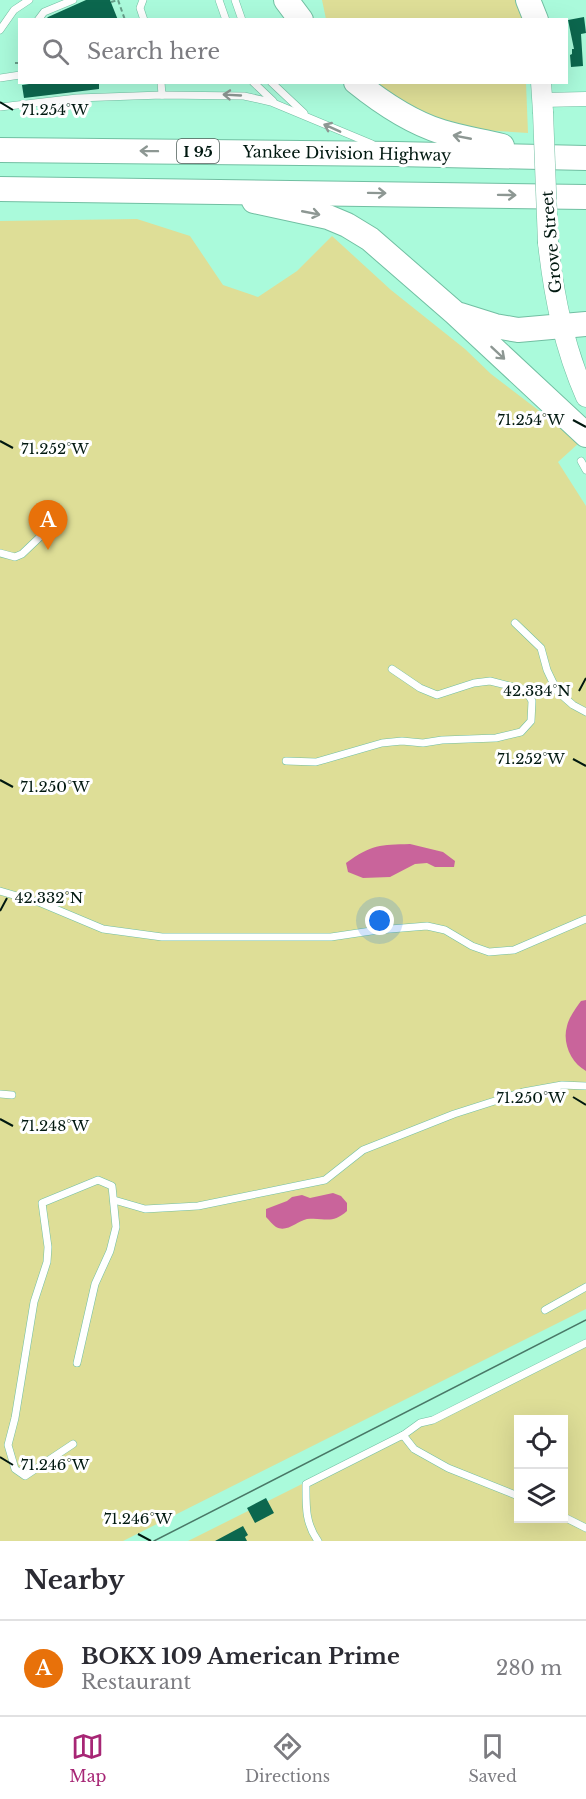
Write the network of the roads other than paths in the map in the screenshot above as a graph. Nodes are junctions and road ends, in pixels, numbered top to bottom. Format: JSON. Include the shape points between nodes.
{"nodes":[{"id":1,"x":29,"y":0,"type":"edge"},
{"id":2,"x":73,"y":0,"type":"edge"},
{"id":3,"x":143,"y":0,"type":"edge"},
{"id":4,"x":219,"y":0,"type":"edge"},
{"id":5,"x":234,"y":0,"type":"edge"},
{"id":6,"x":286,"y":0,"type":"edge"},
{"id":7,"x":303,"y":0,"type":"edge"},
{"id":8,"x":528,"y":0,"type":"edge"},
{"id":9,"x":538,"y":0,"type":"edge"},
{"id":10,"x":40,"y":18,"type":"edge"},
{"id":11,"x":143,"y":18,"type":"edge"},
{"id":12,"x":225,"y":18,"type":"edge"},
{"id":13,"x":241,"y":18,"type":"edge"},
{"id":14,"x":301,"y":18,"type":"edge"},
{"id":15,"x":303,"y":18,"type":"edge"},
{"id":16,"x":536,"y":18,"type":"edge"},
{"id":17,"x":537,"y":18,"type":"edge"},
{"id":18,"x":0,"y":30,"type":"edge"},
{"id":19,"x":18,"y":75,"type":"edge"},
{"id":20,"x":0,"y":78,"type":"edge"},
{"id":21,"x":161,"y":84,"type":"edge"},
{"id":22,"x":255,"y":84,"type":"edge"},
{"id":23,"x":273,"y":84,"type":"edge"},
{"id":24,"x":359,"y":84,"type":"edge"},
{"id":25,"x":162,"y":95,"type":"junction"},
{"id":26,"x":542,"y":98,"type":"edge"},
{"id":27,"x":586,"y":99,"type":"edge"},
{"id":28,"x":0,"y":107,"type":"edge"},
{"id":29,"x":283,"y":107,"type":"junction"},
{"id":30,"x":308,"y":117,"type":"junction"},
{"id":31,"x":0,"y":150,"type":"edge"},
{"id":32,"x":396,"y":154,"type":"junction"},
{"id":33,"x":539,"y":157,"type":"junction"},
{"id":34,"x":586,"y":158,"type":"edge"},
{"id":35,"x":0,"y":189,"type":"edge"},
{"id":36,"x":66,"y":189,"type":"junction"},
{"id":37,"x":213,"y":191,"type":"junction"},
{"id":38,"x":561,"y":196,"type":"junction"},
{"id":39,"x":586,"y":197,"type":"edge"},
{"id":40,"x":0,"y":201,"type":"edge"},
{"id":41,"x":586,"y":203,"type":"edge"},
{"id":42,"x":455,"y":313,"type":"junction"},
{"id":43,"x":586,"y":324,"type":"edge"},
{"id":44,"x":561,"y":327,"type":"junction"},
{"id":45,"x":586,"y":397,"type":"edge"},
{"id":46,"x":586,"y":435,"type":"edge"},
{"id":47,"x":581,"y":461,"type":"dead end"},
{"id":48,"x":586,"y":470,"type":"edge"},
{"id":49,"x":43,"y":534,"type":"dead end"},
{"id":50,"x":0,"y":553,"type":"edge"},
{"id":51,"x":515,"y":623,"type":"dead end"},
{"id":52,"x":392,"y":669,"type":"dead end"},
{"id":53,"x":586,"y":712,"type":"edge"},
{"id":54,"x":286,"y":761,"type":"dead end"},
{"id":55,"x":0,"y":891,"type":"edge"},
{"id":56,"x":586,"y":919,"type":"edge"},
{"id":57,"x":586,"y":1086,"type":"edge"},
{"id":58,"x":0,"y":1095,"type":"edge"},
{"id":59,"x":12,"y":1095,"type":"dead end"},
{"id":60,"x":114,"y":1200,"type":"junction"},
{"id":61,"x":586,"y":1287,"type":"edge"},
{"id":62,"x":545,"y":1310,"type":"dead end"},
{"id":63,"x":586,"y":1343,"type":"edge"},
{"id":64,"x":77,"y":1363,"type":"dead end"},
{"id":65,"x":402,"y":1436,"type":"junction"},
{"id":66,"x":74,"y":1444,"type":"dead end"},
{"id":67,"x":514,"y":1494,"type":"edge"},
{"id":68,"x":568,"y":1519,"type":"edge"},
{"id":69,"x":586,"y":1528,"type":"edge"},
{"id":70,"x":318,"y":1541,"type":"edge"}],
"edges":[{"from":1,"to":18,"type":"lane","via":[[14,10]]},
{"from":2,"to":10,"type":"lane","via":[[47,10]]},
{"from":3,"to":11,"type":"lane","via":[[140,8]]},
{"from":4,"to":12,"type":"lane"},
{"from":5,"to":13,"type":"lane"},
{"from":6,"to":14,"type":"highway"},
{"from":7,"to":15,"type":"highway"},
{"from":8,"to":16,"type":"highway"},
{"from":9,"to":17,"type":"main road"},
{"from":19,"to":20,"type":"lane"},
{"from":21,"to":25,"type":"lane"},
{"from":22,"to":29,"type":"lane"},
{"from":23,"to":30,"type":"lane"},
{"from":33,"to":24,"type":"highway","one_way":true,"via":[[426,126]]},
{"from":25,"to":28,"type":"lane","via":[[77,98]]},
{"from":29,"to":25,"type":"lane","one_way":true,"via":[[244,96]]},
{"from":26,"to":27,"type":"street"},
{"from":26,"to":44,"type":"main road","name":"Grove Street","bridge":true,"via":[[548,243]]},
{"from":29,"to":30,"type":"lane"},
{"from":32,"to":30,"type":"lane","one_way":true},
{"from":32,"to":31,"type":"highway","name":"Yankee Division Highway","number":"I 95","one_way":true},
{"from":32,"to":33,"type":"highway","name":"Yankee Division Highway","number":"I 95"},
{"from":33,"to":34,"type":"highway","name":"Yankee Division Highway","number":"I 95"},
{"from":35,"to":36,"type":"highway"},
{"from":36,"to":37,"type":"highway"},
{"from":36,"to":40,"type":"highway"},
{"from":37,"to":38,"type":"highway","one_way":true},
{"from":37,"to":42,"type":"highway","one_way":true,"via":[[322,215],[347,225],[382,248]]},
{"from":38,"to":39,"type":"highway"},
{"from":38,"to":41,"type":"highway"},
{"from":42,"to":44,"type":"highway","via":[[508,329]]},
{"from":42,"to":46,"type":"highway","one_way":true},
{"from":43,"to":44,"type":"highway"},
{"from":44,"to":45,"type":"main road","name":"Grove Street"},
{"from":47,"to":48,"type":"lane"},
{"from":49,"to":50,"type":"lane","via":[[22,554],[15,557]]},
{"from":51,"to":53,"type":"lane","via":[[542,648],[557,691]]},
{"from":52,"to":54,"type":"lane","via":[[437,695],[490,681],[526,690],[532,701],[531,721],[520,732],[496,738],[382,743],[316,762]]},
{"from":55,"to":56,"type":"lane","via":[[104,929],[162,937],[331,937],[427,926],[445,930],[489,952],[514,950]]},
{"from":57,"to":60,"type":"lane","via":[[562,1085],[523,1092],[454,1114],[363,1150],[325,1180],[198,1206],[145,1209]]},
{"from":58,"to":59,"type":"lane"},
{"from":60,"to":64,"type":"lane","via":[[116,1227],[95,1284]]},
{"from":60,"to":66,"type":"lane","via":[[112,1186],[98,1180],[42,1203],[47,1262],[34,1302],[8,1445],[15,1468],[25,1476]]},
{"from":61,"to":62,"type":"lane"},
{"from":63,"to":65,"type":"lane","via":[[420,1423]]},
{"from":65,"to":67,"type":"lane","via":[[414,1449],[448,1468]]},
{"from":65,"to":70,"type":"lane","via":[[306,1484],[306,1516]]},
{"from":68,"to":69,"type":"lane"}]}
